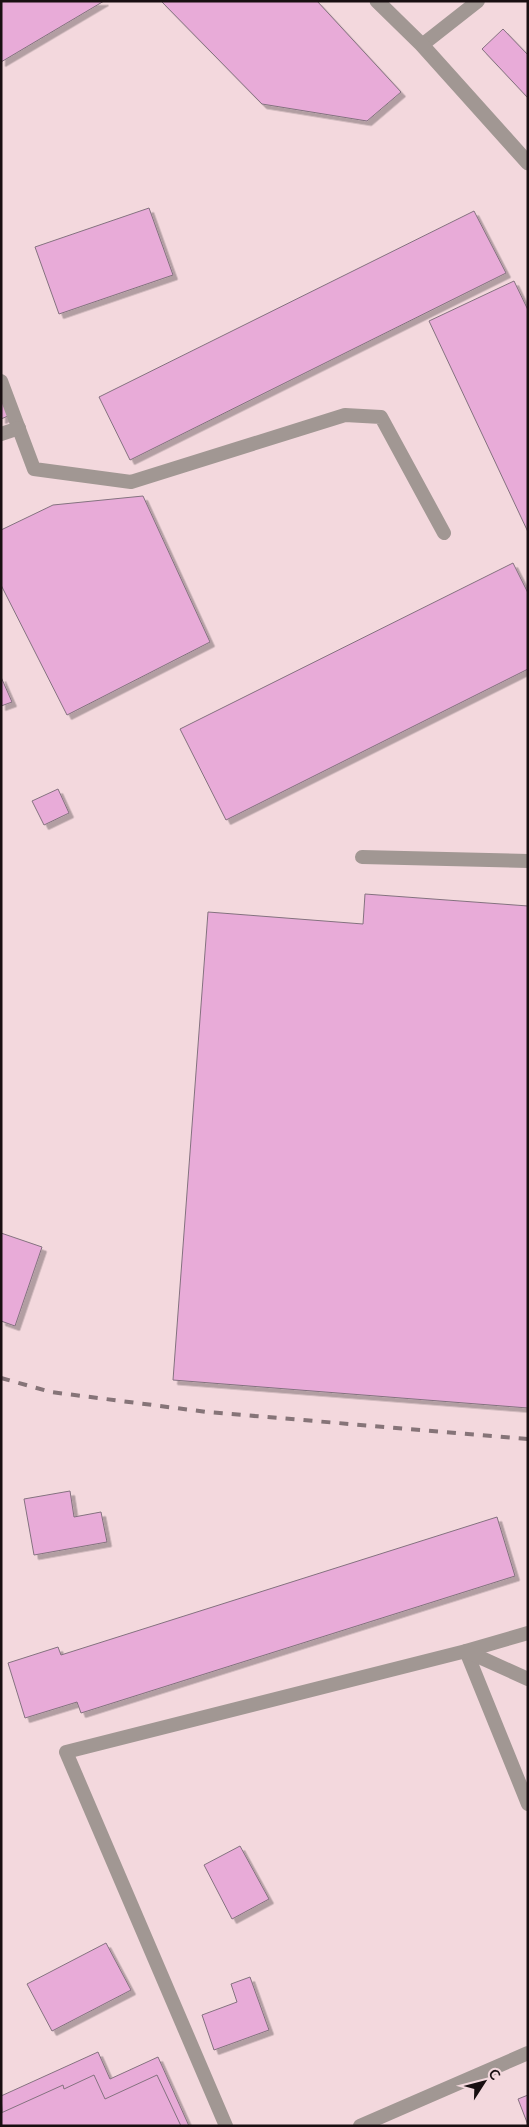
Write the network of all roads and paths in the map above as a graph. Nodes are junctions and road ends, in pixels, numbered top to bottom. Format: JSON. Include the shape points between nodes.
{"nodes":[{"id":1,"x":377,"y":1,"type":"edge"},
{"id":2,"x":478,"y":1,"type":"edge"},
{"id":3,"x":422,"y":45,"type":"junction"},
{"id":4,"x":528,"y":163,"type":"edge"},
{"id":5,"x":1,"y":380,"type":"edge"},
{"id":6,"x":19,"y":428,"type":"junction"},
{"id":7,"x":1,"y":434,"type":"edge"},
{"id":8,"x":444,"y":533,"type":"dead end"},
{"id":9,"x":362,"y":857,"type":"dead end"},
{"id":10,"x":528,"y":861,"type":"edge"},
{"id":11,"x":528,"y":1633,"type":"edge"},
{"id":12,"x":466,"y":1651,"type":"junction"},
{"id":13,"x":528,"y":1679,"type":"edge"},
{"id":14,"x":528,"y":1804,"type":"edge"},
{"id":15,"x":528,"y":2053,"type":"edge"},
{"id":16,"x":226,"y":2126,"type":"edge"},
{"id":17,"x":360,"y":2126,"type":"edge"}],
"edges":[{"from":1,"to":3,"type":"street"},
{"from":2,"to":3,"type":"lane"},
{"from":3,"to":4,"type":"street"},
{"from":5,"to":6,"type":"lane"},
{"from":6,"to":7,"type":"lane"},
{"from":6,"to":8,"type":"lane","via":[[34,469],[131,482],[345,415],[382,417]]},
{"from":9,"to":10,"type":"lane"},
{"from":11,"to":12,"type":"lane"},
{"from":12,"to":13,"type":"lane"},
{"from":12,"to":14,"type":"lane"},
{"from":12,"to":16,"type":"lane","via":[[66,1752]]},
{"from":15,"to":17,"type":"lane"}]}
